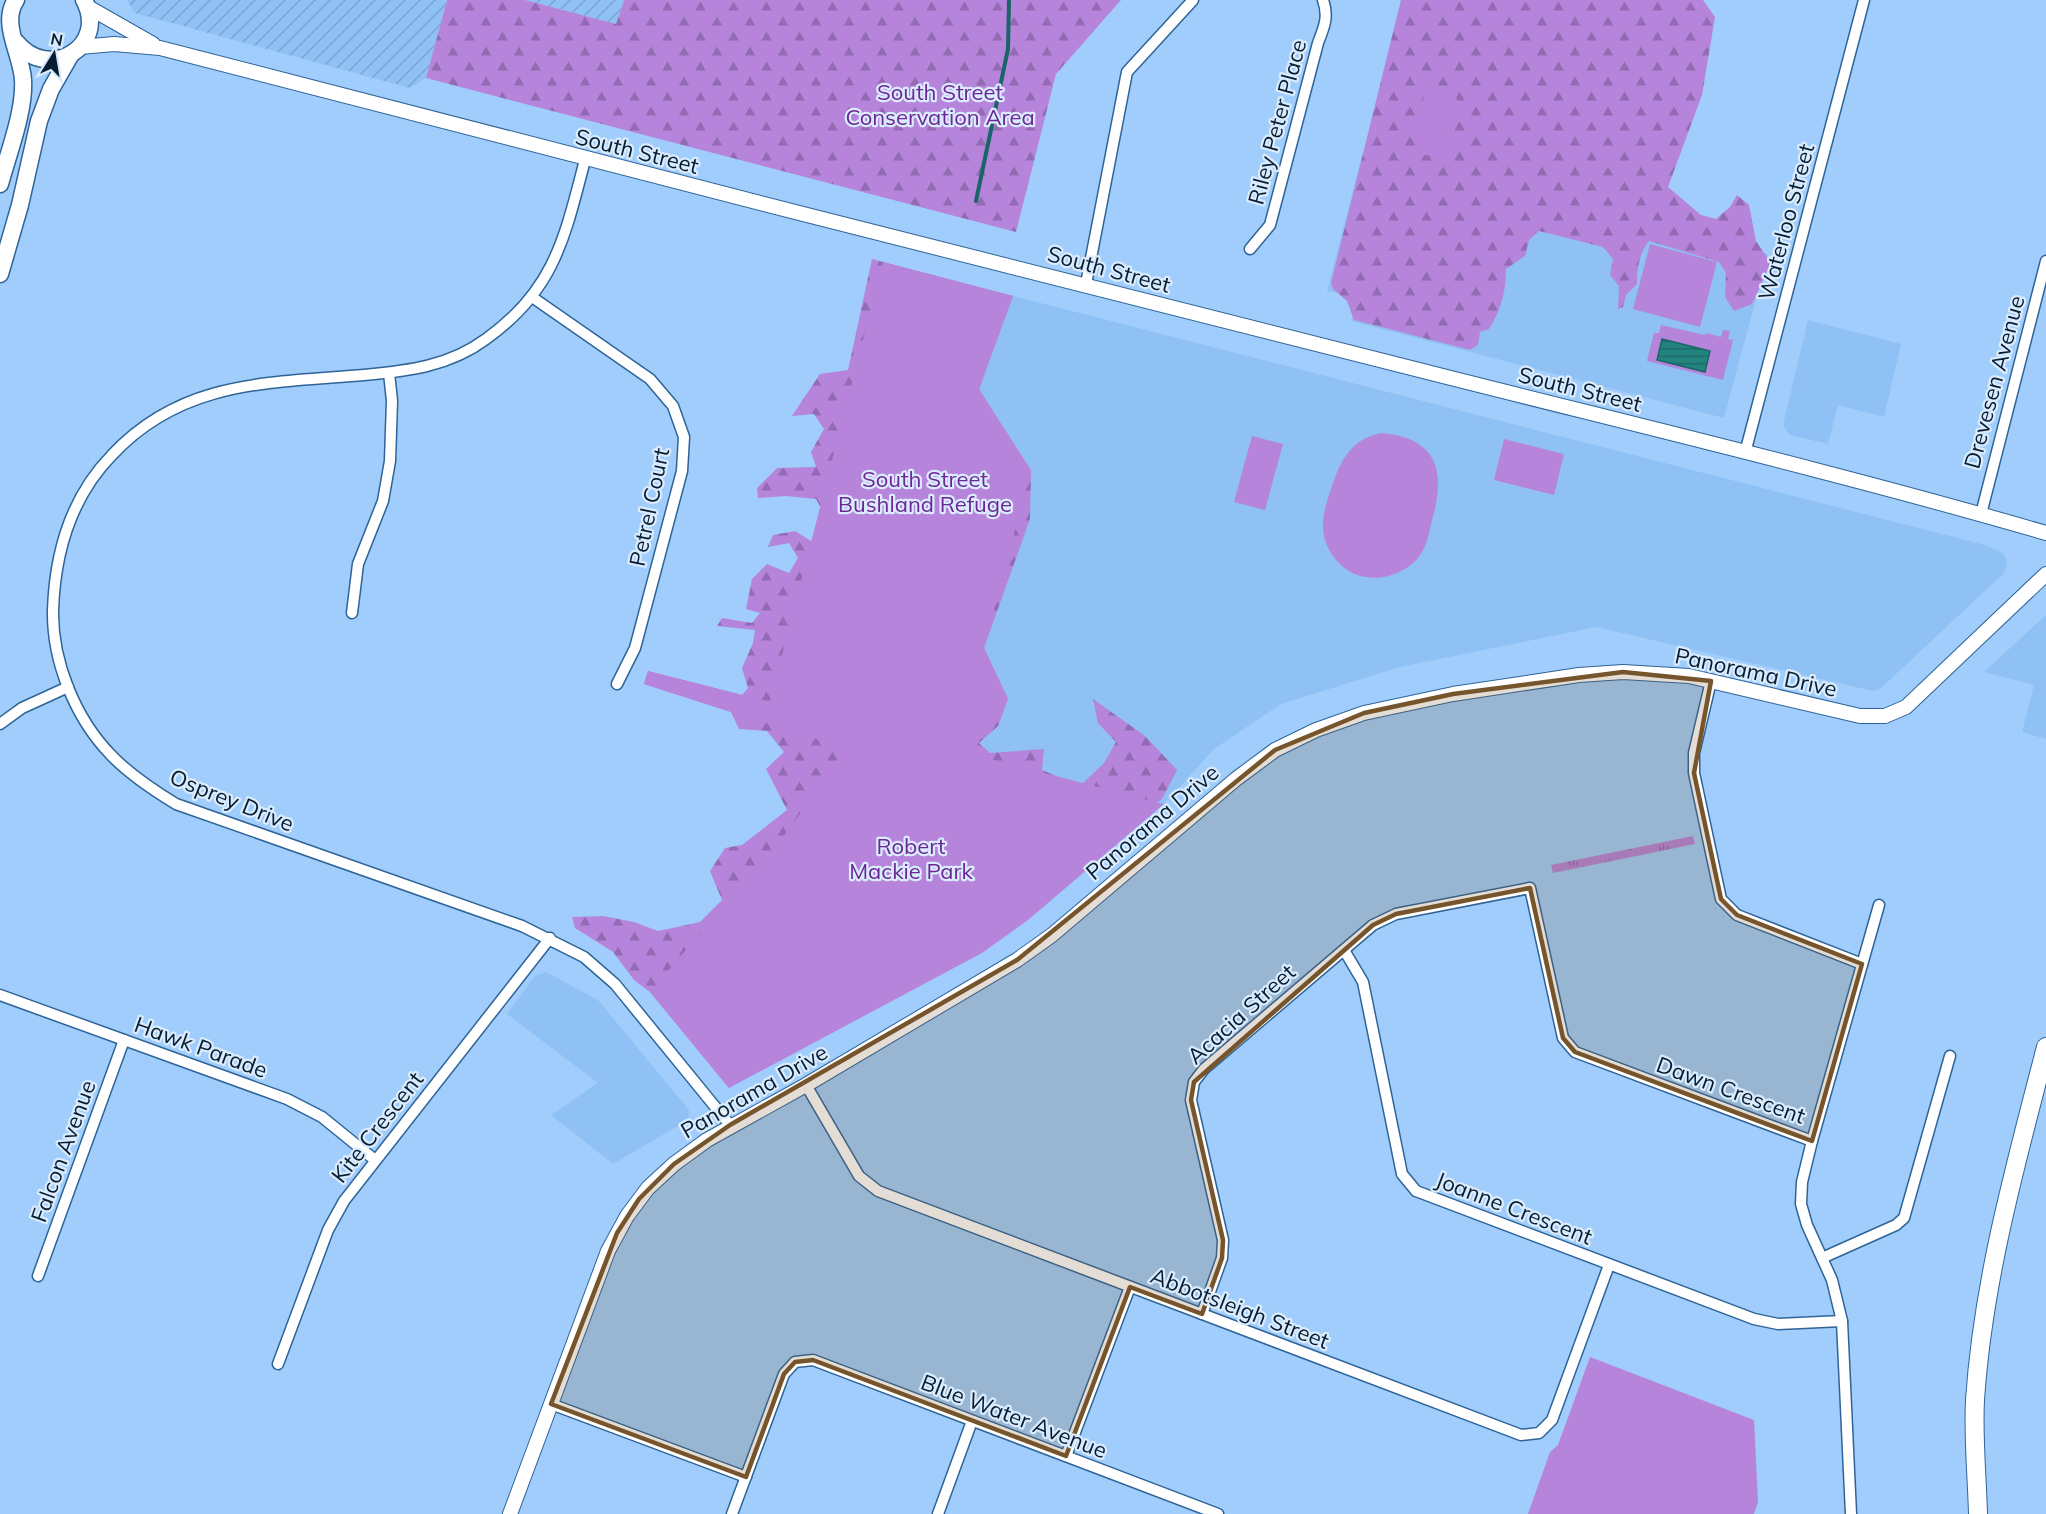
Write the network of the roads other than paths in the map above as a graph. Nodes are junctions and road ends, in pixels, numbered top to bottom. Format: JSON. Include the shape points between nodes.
{"nodes":[{"id":1,"x":16,"y":0,"type":"edge"},
{"id":2,"x":1193,"y":0,"type":"edge"},
{"id":3,"x":1323,"y":0,"type":"edge"},
{"id":4,"x":1864,"y":0,"type":"edge"},
{"id":5,"x":86,"y":4,"type":"edge"},
{"id":6,"x":9,"y":33,"type":"edge"},
{"id":7,"x":160,"y":48,"type":"junction"},
{"id":8,"x":76,"y":51,"type":"junction"},
{"id":9,"x":585,"y":159,"type":"junction"},
{"id":10,"x":0,"y":184,"type":"edge"},
{"id":11,"x":1250,"y":249,"type":"dead end"},
{"id":12,"x":2046,"y":261,"type":"edge"},
{"id":13,"x":0,"y":273,"type":"edge"},
{"id":14,"x":1086,"y":284,"type":"junction"},
{"id":15,"x":532,"y":297,"type":"junction"},
{"id":16,"x":389,"y":373,"type":"junction"},
{"id":17,"x":1745,"y":453,"type":"junction"},
{"id":18,"x":1981,"y":514,"type":"junction"},
{"id":19,"x":2046,"y":533,"type":"edge"},
{"id":20,"x":2046,"y":574,"type":"edge"},
{"id":21,"x":352,"y":614,"type":"dead end"},
{"id":22,"x":1712,"y":681,"type":"junction"},
{"id":23,"x":617,"y":684,"type":"dead end"},
{"id":24,"x":68,"y":687,"type":"junction"},
{"id":25,"x":0,"y":724,"type":"edge"},
{"id":26,"x":1530,"y":888,"type":"joint"},
{"id":27,"x":1879,"y":905,"type":"dead end"},
{"id":28,"x":550,"y":938,"type":"junction"},
{"id":29,"x":1344,"y":950,"type":"junction"},
{"id":30,"x":1862,"y":964,"type":"junction"},
{"id":31,"x":0,"y":995,"type":"edge"},
{"id":32,"x":124,"y":1040,"type":"junction"},
{"id":33,"x":2046,"y":1047,"type":"edge"},
{"id":34,"x":1950,"y":1056,"type":"dead end"},
{"id":35,"x":806,"y":1085,"type":"junction"},
{"id":36,"x":730,"y":1125,"type":"junction"},
{"id":37,"x":1812,"y":1141,"type":"junction"},
{"id":38,"x":375,"y":1160,"type":"junction"},
{"id":39,"x":1822,"y":1258,"type":"junction"},
{"id":40,"x":1609,"y":1265,"type":"junction"},
{"id":41,"x":38,"y":1276,"type":"dead end"},
{"id":42,"x":1130,"y":1287,"type":"junction"},
{"id":43,"x":1202,"y":1314,"type":"junction"},
{"id":44,"x":1842,"y":1321,"type":"junction"},
{"id":45,"x":278,"y":1364,"type":"dead end"},
{"id":46,"x":551,"y":1404,"type":"junction"},
{"id":47,"x":972,"y":1421,"type":"junction"},
{"id":48,"x":1066,"y":1456,"type":"junction"},
{"id":49,"x":746,"y":1477,"type":"junction"},
{"id":50,"x":1185,"y":1501,"type":"junction"},
{"id":51,"x":510,"y":1514,"type":"edge"},
{"id":52,"x":732,"y":1514,"type":"edge"},
{"id":53,"x":938,"y":1514,"type":"edge"},
{"id":54,"x":1182,"y":1514,"type":"edge"},
{"id":55,"x":1218,"y":1514,"type":"edge"},
{"id":56,"x":1851,"y":1514,"type":"edge"},
{"id":57,"x":1978,"y":1514,"type":"edge"}],
"edges":[{"from":1,"to":6,"type":"main road"},
{"from":2,"to":14,"type":"street","via":[[1127,72]]},
{"from":3,"to":11,"type":"street","name":"Riley Peter Place","via":[[1326,21],[1270,225]]},
{"from":4,"to":17,"type":"street","name":"Waterloo Street"},
{"from":5,"to":7,"type":"street","name":"South Street"},
{"from":5,"to":8,"type":"main road","via":[[90,21],[87,35]]},
{"from":6,"to":8,"type":"main road","via":[[33,57],[44,60],[58,60]]},
{"from":6,"to":10,"type":"main road","via":[[23,81],[18,118]]},
{"from":7,"to":8,"type":"street","name":"South Street","via":[[114,44]]},
{"from":7,"to":9,"type":"street","name":"South Street"},
{"from":8,"to":13,"type":"main road","via":[[51,89],[39,121]]},
{"from":9,"to":14,"type":"street","name":"South Street"},
{"from":9,"to":15,"type":"street","name":"Osprey Drive","via":[[565,238]]},
{"from":12,"to":18,"type":"street","name":"Drevesen Avenue"},
{"from":14,"to":17,"type":"street","name":"South Street"},
{"from":15,"to":16,"type":"street","name":"Osprey Drive","via":[[485,340],[453,359]]},
{"from":15,"to":23,"type":"street","name":"Petrel Court","via":[[650,379],[673,406],[684,437],[682,471],[635,648]]},
{"from":16,"to":21,"type":"street","via":[[390,461],[383,501],[358,564]]},
{"from":16,"to":24,"type":"street","name":"Osprey Drive","via":[[230,388],[161,413],[128,438],[98,470],[77,504],[62,542],[54,580],[53,621]]},
{"from":17,"to":18,"type":"street","name":"South Street"},
{"from":18,"to":19,"type":"street","name":"South Street"},
{"from":20,"to":22,"type":"street","name":"Panorama Drive","via":[[1898,713],[1860,716]]},
{"from":22,"to":30,"type":"street","via":[[1694,753],[1694,773],[1721,899],[1737,915]]},
{"from":22,"to":35,"type":"street","name":"Panorama Drive","via":[[1668,673],[1579,675],[1453,694],[1364,713],[1316,730],[1275,750],[1236,779],[1052,935],[1017,960]]},
{"from":24,"to":25,"type":"street","via":[[22,708]]},
{"from":24,"to":28,"type":"street","name":"Osprey Drive","via":[[110,754],[140,782],[176,804]]},
{"from":26,"to":29,"type":"street","name":"Acacia Street","via":[[1396,914],[1374,925]]},
{"from":26,"to":37,"type":"street","name":"Dawn Crescent","via":[[1563,1038],[1575,1052]]},
{"from":27,"to":30,"type":"street"},
{"from":28,"to":36,"type":"street","name":"Osprey Drive","via":[[584,957],[615,984]]},
{"from":28,"to":38,"type":"street","name":"Kite Crescent"},
{"from":29,"to":40,"type":"street","name":"Joanne Crescent","via":[[1363,982],[1402,1174],[1416,1191]]},
{"from":29,"to":43,"type":"street","name":"Acacia Street","via":[[1204,1069],[1194,1082],[1191,1100],[1223,1240],[1222,1258]]},
{"from":30,"to":37,"type":"street"},
{"from":31,"to":32,"type":"street","name":"Hawk Parade"},
{"from":32,"to":38,"type":"street","name":"Hawk Parade","via":[[287,1099],[322,1117]]},
{"from":32,"to":41,"type":"street","name":"Falcon Avenue"},
{"from":33,"to":57,"type":"highway","via":[[2006,1201],[1985,1312],[1975,1401]]},
{"from":34,"to":39,"type":"street","via":[[1904,1218]]},
{"from":35,"to":36,"type":"street","name":"Panorama Drive"},
{"from":35,"to":42,"type":"street","name":"Abbotsleigh Street","via":[[868,1185]]},
{"from":36,"to":46,"type":"street","name":"Panorama Drive","via":[[674,1164],[648,1188],[627,1216],[608,1251]]},
{"from":37,"to":39,"type":"street","name":"Dawn Crescent","via":[[1801,1204]]},
{"from":38,"to":45,"type":"street","name":"Kite Crescent","via":[[327,1230]]},
{"from":39,"to":44,"type":"street","name":"Dawn Crescent"},
{"from":40,"to":43,"type":"street","name":"Abbotsleigh Street","via":[[1552,1420],[1539,1433],[1521,1435]]},
{"from":40,"to":44,"type":"street","name":"Joanne Crescent","via":[[1754,1319],[1778,1324]]},
{"from":42,"to":43,"type":"street","name":"Abbotsleigh Street"},
{"from":42,"to":48,"type":"street"},
{"from":44,"to":56,"type":"street","name":"Dawn Crescent"},
{"from":46,"to":49,"type":"street"},
{"from":46,"to":51,"type":"street","name":"Panorama Drive"},
{"from":47,"to":48,"type":"street","name":"Blue Water Avenue"},
{"from":47,"to":49,"type":"street","name":"Blue Water Avenue","via":[[813,1360],[795,1362],[784,1374]]},
{"from":47,"to":53,"type":"street"},
{"from":48,"to":50,"type":"street","name":"Blue Water Avenue"},
{"from":49,"to":52,"type":"street"},
{"from":50,"to":54,"type":"street"},
{"from":50,"to":55,"type":"street","name":"Blue Water Avenue"}]}
